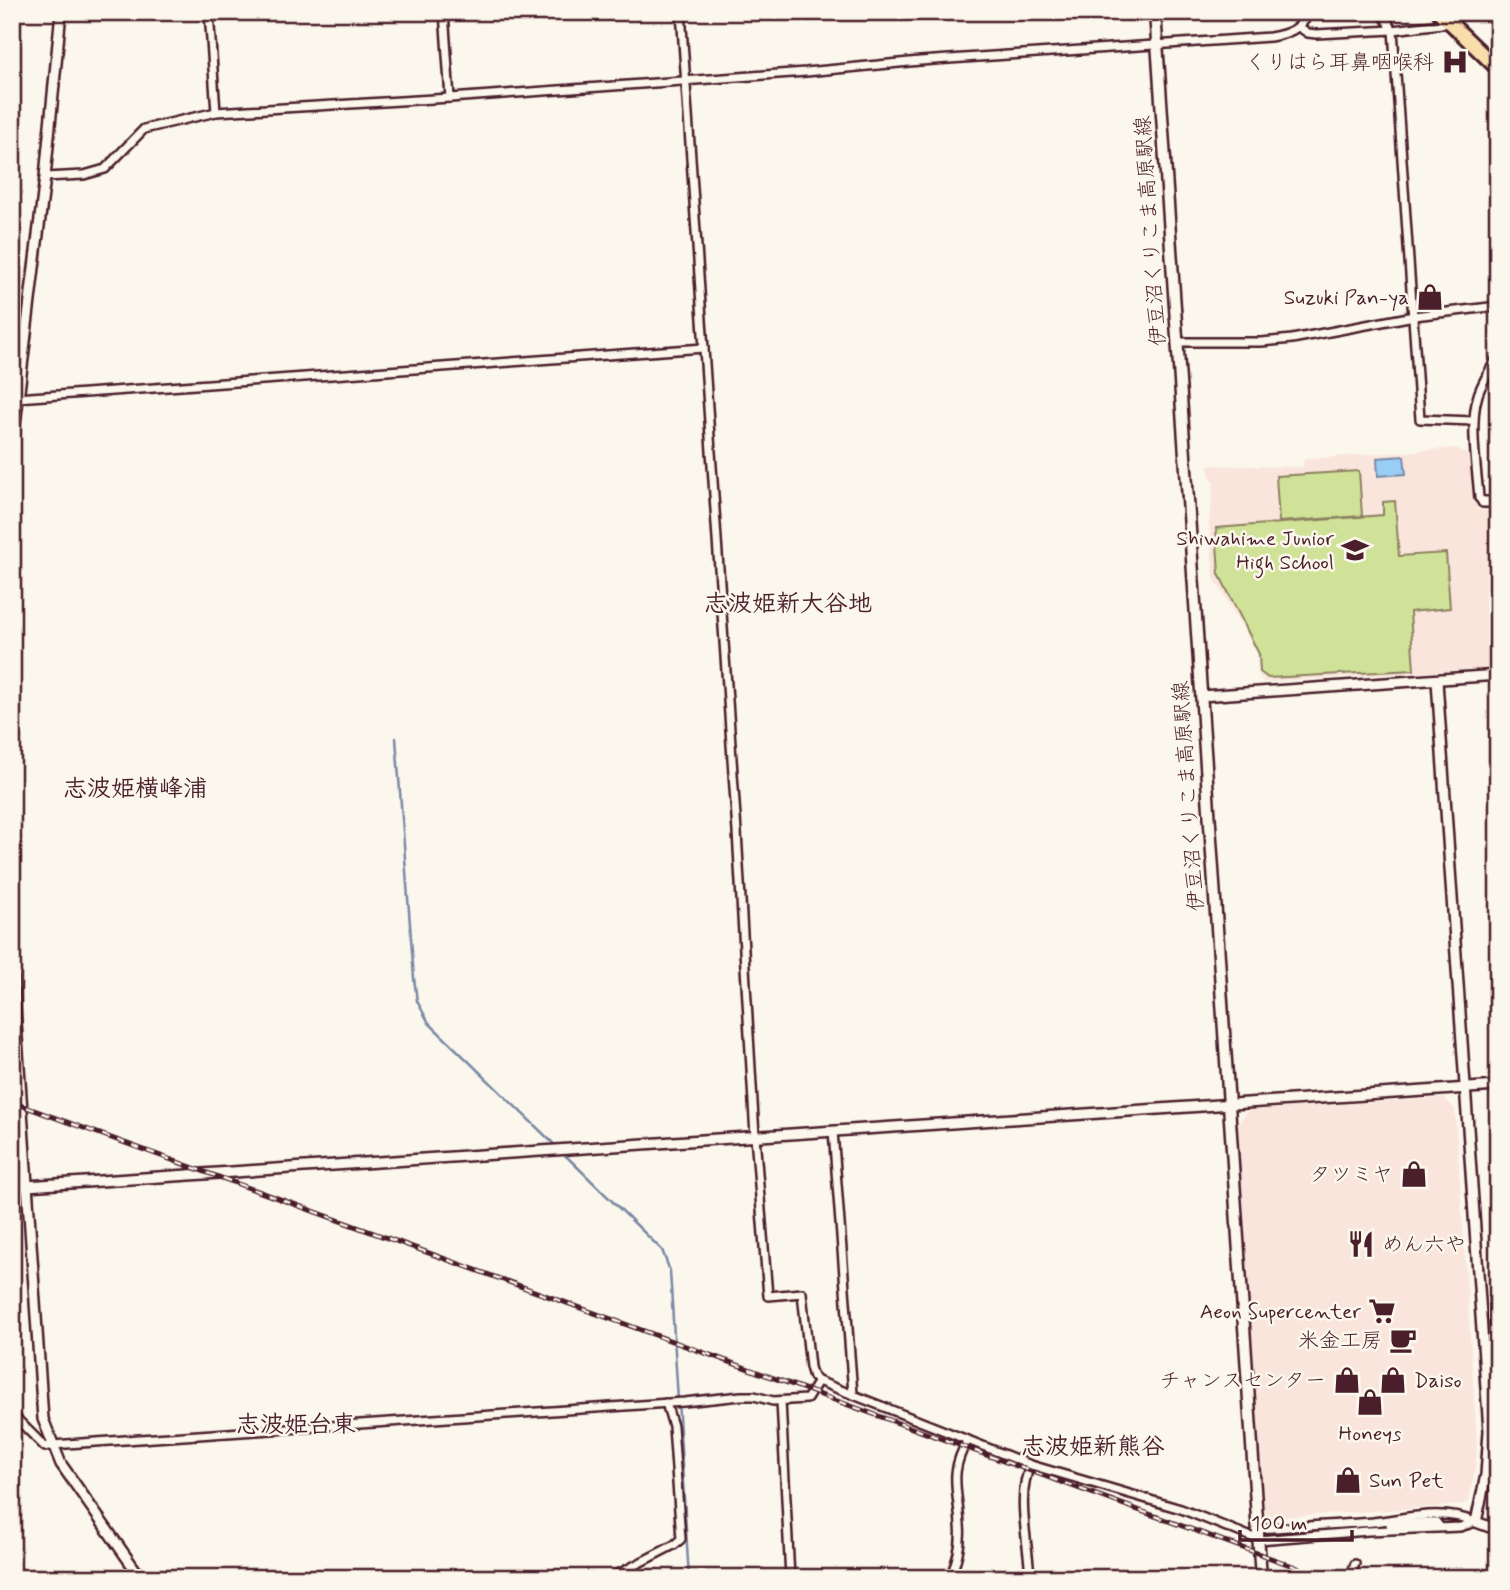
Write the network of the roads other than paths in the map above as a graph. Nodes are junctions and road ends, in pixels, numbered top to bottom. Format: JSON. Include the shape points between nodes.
{"nodes":[{"id":1,"x":61,"y":12,"type":"edge"},
{"id":2,"x":209,"y":12,"type":"edge"},
{"id":3,"x":444,"y":12,"type":"edge"},
{"id":4,"x":681,"y":12,"type":"edge"},
{"id":5,"x":1155,"y":12,"type":"edge"},
{"id":6,"x":1310,"y":12,"type":"edge"},
{"id":7,"x":1381,"y":12,"type":"edge"},
{"id":8,"x":1439,"y":12,"type":"edge"},
{"id":9,"x":1464,"y":12,"type":"edge"},
{"id":10,"x":1450,"y":23,"type":"junction"},
{"id":11,"x":1299,"y":27,"type":"junction"},
{"id":12,"x":1393,"y":30,"type":"junction"},
{"id":13,"x":1157,"y":44,"type":"junction"},
{"id":14,"x":1498,"y":69,"type":"edge"},
{"id":15,"x":685,"y":79,"type":"junction"},
{"id":16,"x":450,"y":97,"type":"junction"},
{"id":17,"x":216,"y":112,"type":"junction"},
{"id":18,"x":46,"y":177,"type":"junction"},
{"id":19,"x":1498,"y":306,"type":"edge"},
{"id":20,"x":1414,"y":316,"type":"junction"},
{"id":21,"x":1177,"y":342,"type":"junction"},
{"id":22,"x":704,"y":348,"type":"junction"},
{"id":23,"x":1498,"y":356,"type":"edge"},
{"id":24,"x":17,"y":398,"type":"junction"},
{"id":25,"x":1475,"y":421,"type":"junction"},
{"id":26,"x":13,"y":436,"type":"edge"},
{"id":27,"x":12,"y":449,"type":"edge"},
{"id":28,"x":1483,"y":502,"type":"joint"},
{"id":29,"x":1498,"y":502,"type":"edge"},
{"id":30,"x":1498,"y":675,"type":"edge"},
{"id":31,"x":1437,"y":681,"type":"junction"},
{"id":32,"x":1201,"y":696,"type":"junction"},
{"id":33,"x":12,"y":964,"type":"edge"},
{"id":34,"x":1498,"y":1086,"type":"edge"},
{"id":35,"x":1465,"y":1088,"type":"junction"},
{"id":36,"x":1228,"y":1105,"type":"junction"},
{"id":37,"x":833,"y":1131,"type":"junction"},
{"id":38,"x":755,"y":1136,"type":"junction"},
{"id":39,"x":28,"y":1186,"type":"junction"},
{"id":40,"x":12,"y":1187,"type":"edge"},
{"id":41,"x":818,"y":1381,"type":"junction"},
{"id":42,"x":853,"y":1394,"type":"junction"},
{"id":43,"x":781,"y":1401,"type":"junction"},
{"id":44,"x":669,"y":1403,"type":"junction"},
{"id":45,"x":12,"y":1414,"type":"edge"},
{"id":46,"x":968,"y":1440,"type":"junction"},
{"id":47,"x":52,"y":1445,"type":"junction"},
{"id":48,"x":1031,"y":1465,"type":"junction"},
{"id":49,"x":1372,"y":1522,"type":"junction"},
{"id":50,"x":1476,"y":1522,"type":"junction"},
{"id":51,"x":1320,"y":1525,"type":"junction"},
{"id":52,"x":1440,"y":1527,"type":"junction"},
{"id":53,"x":1258,"y":1528,"type":"junction"},
{"id":54,"x":1498,"y":1530,"type":"edge"},
{"id":55,"x":1329,"y":1534,"type":"junction"},
{"id":56,"x":1259,"y":1540,"type":"junction"},
{"id":57,"x":1355,"y":1564,"type":"dead end"},
{"id":58,"x":141,"y":1578,"type":"edge"},
{"id":59,"x":610,"y":1578,"type":"edge"},
{"id":60,"x":790,"y":1578,"type":"edge"},
{"id":61,"x":950,"y":1578,"type":"edge"},
{"id":62,"x":1030,"y":1578,"type":"edge"},
{"id":63,"x":1261,"y":1578,"type":"edge"},
{"id":64,"x":1350,"y":1578,"type":"edge"}],
"edges":[{"from":1,"to":18,"type":"street"},
{"from":2,"to":17,"type":"street"},
{"from":3,"to":16,"type":"street"},
{"from":4,"to":15,"type":"street"},
{"from":5,"to":13,"type":"main road","name":"伊豆沼くりこま高原駅線"},
{"from":6,"to":11,"type":"street"},
{"from":7,"to":12,"type":"street"},
{"from":8,"to":10,"type":"highway"},
{"from":9,"to":10,"type":"street"},
{"from":10,"to":12,"type":"street"},
{"from":10,"to":14,"type":"highway"},
{"from":11,"to":12,"type":"street","via":[[1317,34]]},
{"from":11,"to":13,"type":"street","via":[[1270,37]]},
{"from":12,"to":20,"type":"street"},
{"from":13,"to":15,"type":"street"},
{"from":13,"to":21,"type":"main road","name":"伊豆沼くりこま高原駅線"},
{"from":15,"to":16,"type":"street"},
{"from":15,"to":22,"type":"street"},
{"from":16,"to":17,"type":"street"},
{"from":17,"to":18,"type":"street","via":[[144,129],[105,169]]},
{"from":18,"to":24,"type":"street"},
{"from":19,"to":20,"type":"street"},
{"from":20,"to":21,"type":"street","via":[[1282,340]]},
{"from":20,"to":25,"type":"street","via":[[1420,419]]},
{"from":21,"to":32,"type":"main road","name":"伊豆沼くりこま高原駅線"},
{"from":22,"to":24,"type":"street"},
{"from":22,"to":38,"type":"street"},
{"from":23,"to":25,"type":"street","via":[[1478,394]]},
{"from":24,"to":26,"type":"street"},
{"from":25,"to":28,"type":"street","via":[[1479,498]]},
{"from":26,"to":27,"type":"street"},
{"from":28,"to":29,"type":"street"},
{"from":30,"to":31,"type":"street"},
{"from":31,"to":32,"type":"street"},
{"from":31,"to":35,"type":"street"},
{"from":32,"to":36,"type":"main road","name":"伊豆沼くりこま高原駅線"},
{"from":33,"to":39,"type":"street"},
{"from":34,"to":35,"type":"street"},
{"from":35,"to":36,"type":"street"},
{"from":35,"to":50,"type":"street","via":[[1489,1443]]},
{"from":36,"to":37,"type":"street"},
{"from":36,"to":53,"type":"main road","name":"伊豆沼くりこま高原駅線"},
{"from":37,"to":38,"type":"street"},
{"from":37,"to":42,"type":"street"},
{"from":38,"to":39,"type":"street"},
{"from":38,"to":41,"type":"street","via":[[768,1296],[802,1293],[810,1367]]},
{"from":39,"to":40,"type":"street"},
{"from":39,"to":47,"type":"street","via":[[43,1419]]},
{"from":41,"to":42,"type":"street"},
{"from":41,"to":43,"type":"street","via":[[807,1399]]},
{"from":42,"to":46,"type":"street"},
{"from":43,"to":44,"type":"street","via":[[741,1396]]},
{"from":43,"to":60,"type":"street"},
{"from":44,"to":47,"type":"street"},
{"from":44,"to":59,"type":"street","via":[[681,1539]]},
{"from":45,"to":47,"type":"street","via":[[45,1447]]},
{"from":46,"to":48,"type":"street"},
{"from":46,"to":61,"type":"street","via":[[955,1467],[961,1526]]},
{"from":47,"to":58,"type":"street"},
{"from":48,"to":56,"type":"street","via":[[1181,1509]]},
{"from":48,"to":62,"type":"street","via":[[1024,1476],[1022,1495]]},
{"from":49,"to":50,"type":"street","via":[[1441,1514]]},
{"from":49,"to":51,"type":"street"},
{"from":49,"to":52,"type":"street","via":[[1436,1522]]},
{"from":50,"to":52,"type":"street"},
{"from":50,"to":54,"type":"street"},
{"from":51,"to":53,"type":"street"},
{"from":51,"to":55,"type":"street"},
{"from":52,"to":55,"type":"street"},
{"from":53,"to":56,"type":"main road","name":"伊豆沼くりこま高原駅線"},
{"from":55,"to":56,"type":"street"},
{"from":56,"to":63,"type":"main road","name":"伊豆沼くりこま高原駅線"},
{"from":57,"to":64,"type":"street"}]}
